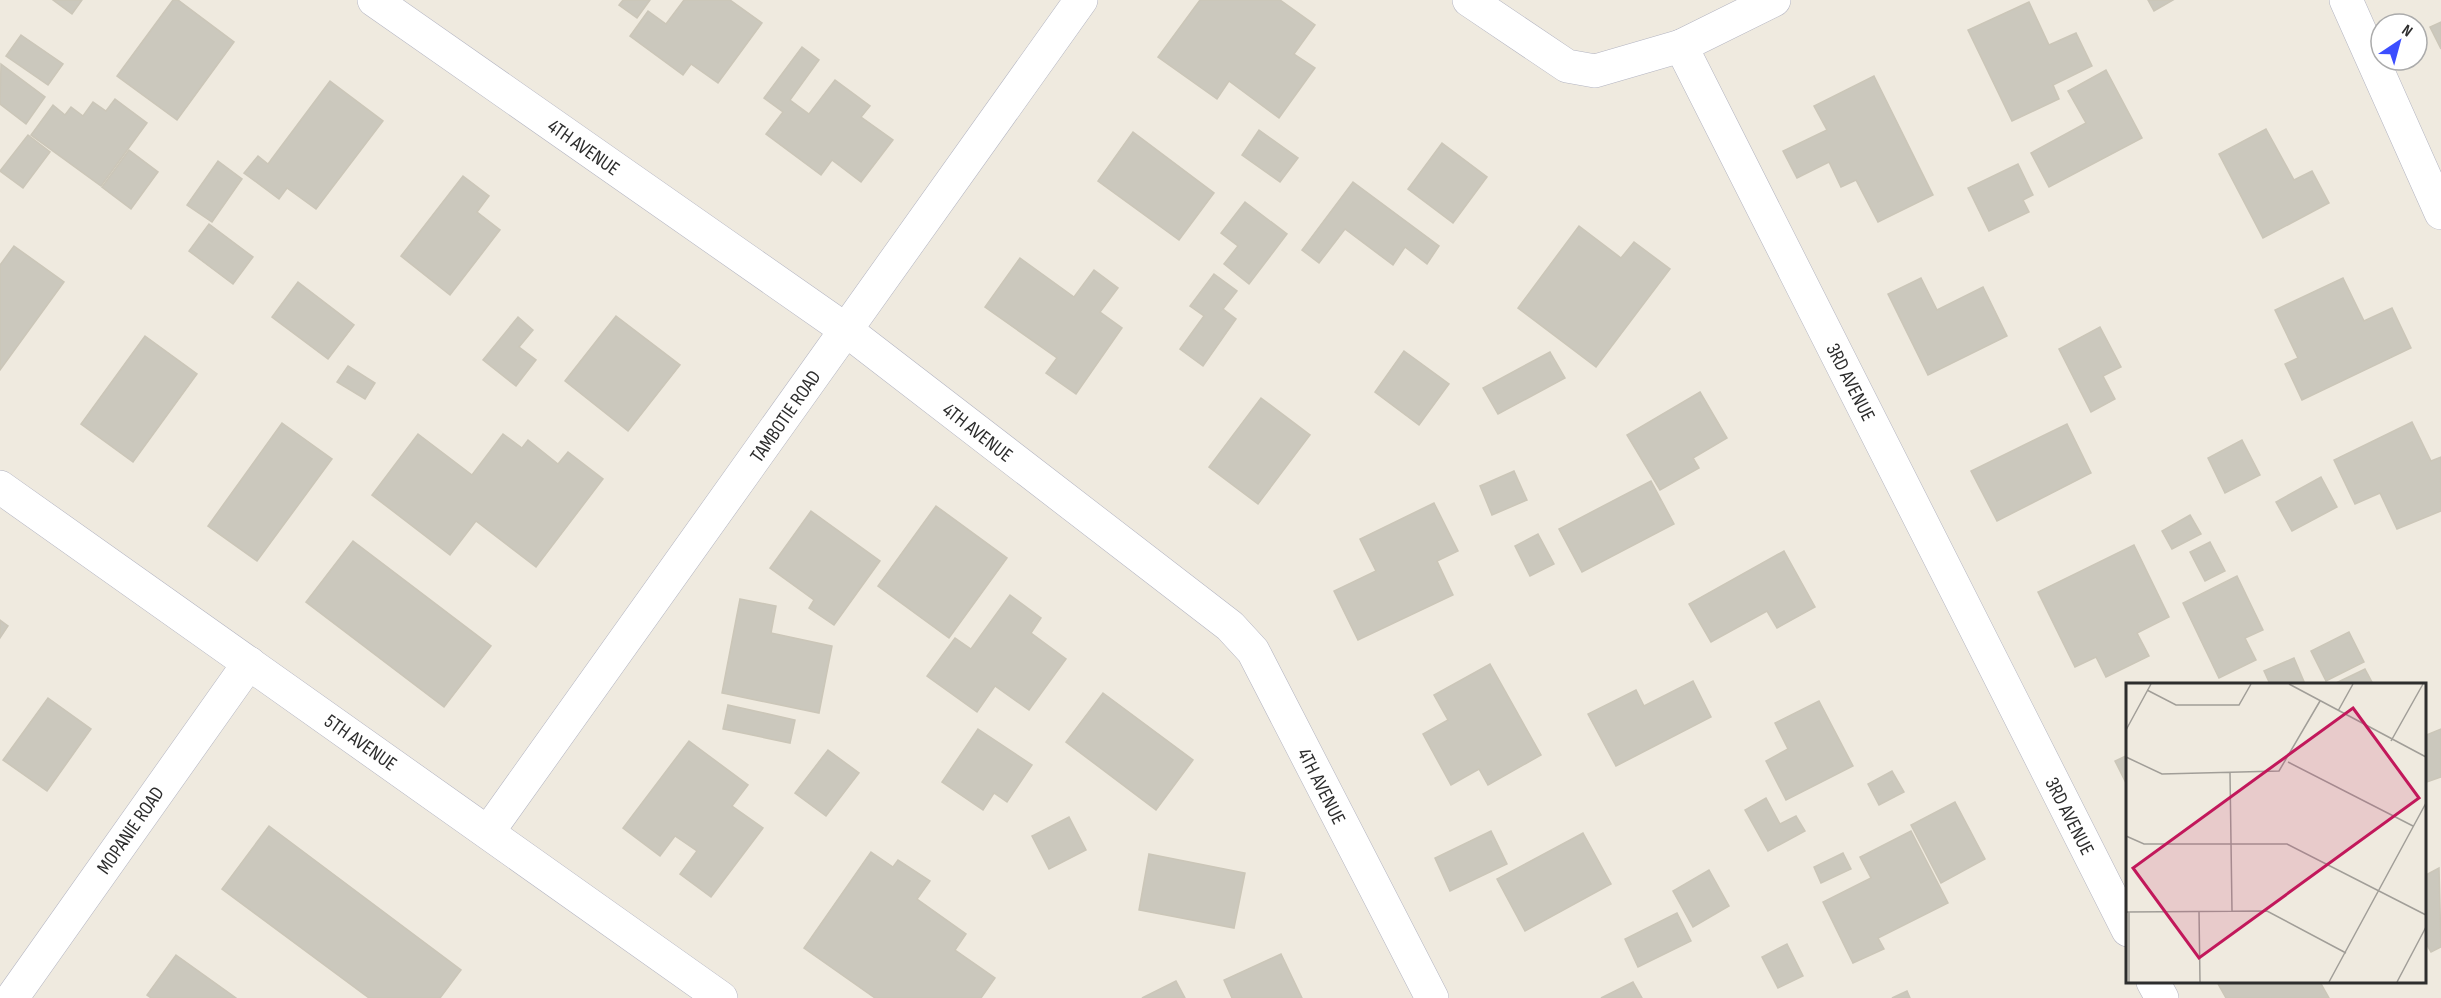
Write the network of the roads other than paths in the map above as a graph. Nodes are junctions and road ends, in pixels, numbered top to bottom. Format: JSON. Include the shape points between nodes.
{"nodes":[{"id":1,"x":374,"y":0,"type":"edge"},
{"id":2,"x":1081,"y":0,"type":"edge"},
{"id":3,"x":1469,"y":0,"type":"edge"},
{"id":4,"x":1774,"y":0,"type":"edge"},
{"id":5,"x":2346,"y":0,"type":"edge"},
{"id":6,"x":1681,"y":46,"type":"junction"},
{"id":7,"x":2441,"y":213,"type":"edge"},
{"id":8,"x":846,"y":330,"type":"junction"},
{"id":9,"x":0,"y":487,"type":"edge"},
{"id":10,"x":249,"y":663,"type":"junction"},
{"id":11,"x":488,"y":832,"type":"junction"},
{"id":12,"x":2126,"y":928,"type":"edge"},
{"id":13,"x":2154,"y":983,"type":"edge"},
{"id":14,"x":12,"y":998,"type":"edge"},
{"id":15,"x":721,"y":998,"type":"edge"},
{"id":16,"x":1432,"y":998,"type":"edge"},
{"id":17,"x":2162,"y":998,"type":"edge"}],
"edges":[{"from":1,"to":8,"type":"street","name":"4TH AVENUE"},
{"from":2,"to":8,"type":"street","name":"TAMBOTIE ROAD"},
{"from":3,"to":6,"type":"street","via":[[1568,66],[1595,71]]},
{"from":4,"to":6,"type":"street"},
{"from":5,"to":7,"type":"street"},
{"from":6,"to":12,"type":"street","name":"3RD AVENUE"},
{"from":8,"to":11,"type":"street","name":"TAMBOTIE ROAD"},
{"from":8,"to":16,"type":"street","name":"4TH AVENUE","via":[[1243,638]]},
{"from":9,"to":10,"type":"street","name":"5TH AVENUE"},
{"from":10,"to":11,"type":"street","name":"5TH AVENUE"},
{"from":10,"to":14,"type":"street","name":"MOPANIE ROAD"},
{"from":11,"to":15,"type":"street","name":"5TH AVENUE"},
{"from":13,"to":17,"type":"street"}]}
